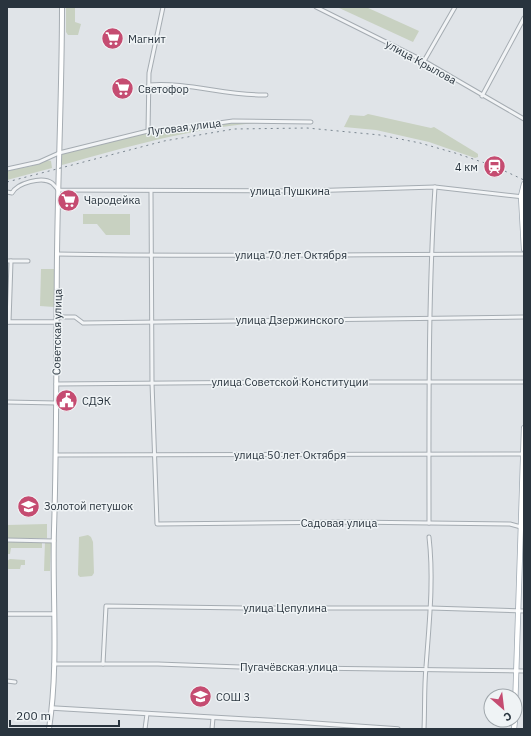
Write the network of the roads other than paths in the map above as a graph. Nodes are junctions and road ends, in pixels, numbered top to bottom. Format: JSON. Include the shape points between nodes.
{"nodes":[{"id":1,"x":62,"y":7,"type":"edge"},
{"id":2,"x":163,"y":7,"type":"edge"},
{"id":3,"x":316,"y":7,"type":"edge"},
{"id":4,"x":455,"y":7,"type":"edge"},
{"id":5,"x":524,"y":18,"type":"edge"},
{"id":6,"x":424,"y":62,"type":"junction"},
{"id":7,"x":149,"y":85,"type":"junction"},
{"id":8,"x":266,"y":95,"type":"dead end"},
{"id":9,"x":482,"y":96,"type":"junction"},
{"id":10,"x":524,"y":119,"type":"edge"},
{"id":11,"x":311,"y":122,"type":"dead end"},
{"id":12,"x":148,"y":131,"type":"junction"},
{"id":13,"x":59,"y":153,"type":"junction"},
{"id":14,"x":7,"y":169,"type":"edge"},
{"id":15,"x":523,"y":185,"type":"edge"},
{"id":16,"x":435,"y":187,"type":"junction"},
{"id":17,"x":58,"y":190,"type":"junction"},
{"id":18,"x":7,"y":192,"type":"edge"},
{"id":19,"x":151,"y":192,"type":"junction"},
{"id":20,"x":522,"y":196,"type":"edge"},
{"id":21,"x":524,"y":249,"type":"edge"},
{"id":22,"x":57,"y":254,"type":"junction"},
{"id":23,"x":431,"y":254,"type":"junction"},
{"id":24,"x":524,"y":254,"type":"edge"},
{"id":25,"x":151,"y":256,"type":"junction"},
{"id":26,"x":7,"y":261,"type":"edge"},
{"id":27,"x":11,"y":261,"type":"junction"},
{"id":28,"x":28,"y":261,"type":"dead end"},
{"id":29,"x":524,"y":317,"type":"edge"},
{"id":30,"x":430,"y":319,"type":"junction"},
{"id":31,"x":57,"y":320,"type":"junction"},
{"id":32,"x":8,"y":322,"type":"edge"},
{"id":33,"x":151,"y":322,"type":"junction"},
{"id":34,"x":429,"y":382,"type":"junction"},
{"id":35,"x":524,"y":382,"type":"edge"},
{"id":36,"x":152,"y":383,"type":"junction"},
{"id":37,"x":56,"y":384,"type":"junction"},
{"id":38,"x":7,"y":402,"type":"edge"},
{"id":39,"x":56,"y":403,"type":"junction"},
{"id":40,"x":524,"y":428,"type":"edge"},
{"id":41,"x":429,"y":454,"type":"junction"},
{"id":42,"x":524,"y":454,"type":"edge"},
{"id":43,"x":57,"y":455,"type":"junction"},
{"id":44,"x":154,"y":455,"type":"junction"},
{"id":45,"x":429,"y":523,"type":"junction"},
{"id":46,"x":523,"y":527,"type":"edge"},
{"id":47,"x":429,"y":537,"type":"dead end"},
{"id":48,"x":7,"y":540,"type":"edge"},
{"id":49,"x":54,"y":541,"type":"junction"},
{"id":50,"x":431,"y":608,"type":"junction"},
{"id":51,"x":521,"y":611,"type":"edge"},
{"id":52,"x":7,"y":614,"type":"edge"},
{"id":53,"x":54,"y":614,"type":"junction"},
{"id":54,"x":54,"y":664,"type":"junction"},
{"id":55,"x":103,"y":664,"type":"junction"},
{"id":56,"x":426,"y":669,"type":"junction"},
{"id":57,"x":517,"y":671,"type":"junction"},
{"id":58,"x":524,"y":671,"type":"edge"},
{"id":59,"x":7,"y":682,"type":"edge"},
{"id":60,"x":15,"y":682,"type":"dead end"},
{"id":61,"x":516,"y":688,"type":"edge"},
{"id":62,"x":52,"y":708,"type":"junction"},
{"id":63,"x":147,"y":714,"type":"junction"},
{"id":64,"x":213,"y":718,"type":"junction"},
{"id":65,"x":49,"y":729,"type":"edge"},
{"id":66,"x":145,"y":729,"type":"edge"},
{"id":67,"x":212,"y":729,"type":"edge"},
{"id":68,"x":398,"y":729,"type":"edge"},
{"id":69,"x":424,"y":729,"type":"edge"}],
"edges":[{"from":1,"to":13,"type":"main road","name":"Советская улица"},
{"from":2,"to":7,"type":"street","via":[[149,73]]},
{"from":3,"to":6,"type":"street","name":"улица Крылова"},
{"from":4,"to":6,"type":"street"},
{"from":5,"to":9,"type":"street"},
{"from":6,"to":9,"type":"street","name":"улица Крылова"},
{"from":7,"to":8,"type":"street","via":[[172,84]]},
{"from":7,"to":12,"type":"street"},
{"from":9,"to":10,"type":"street","name":"улица Крылова"},
{"from":11,"to":12,"type":"street","name":"Луговая улица","via":[[234,121]]},
{"from":12,"to":13,"type":"street","name":"Луговая улица"},
{"from":13,"to":14,"type":"street","name":"Луговая улица","via":[[39,162]]},
{"from":13,"to":17,"type":"main road","name":"Советская улица"},
{"from":15,"to":20,"type":"main road"},
{"from":16,"to":19,"type":"street","name":"улица Пушкина"},
{"from":16,"to":20,"type":"street","name":"улица Пушкина"},
{"from":16,"to":23,"type":"street"},
{"from":17,"to":18,"type":"street","via":[[52,183],[44,180],[26,183],[12,193]]},
{"from":17,"to":19,"type":"street","name":"улица Пушкина"},
{"from":17,"to":22,"type":"main road","name":"Советская улица"},
{"from":19,"to":25,"type":"street"},
{"from":20,"to":21,"type":"main road"},
{"from":22,"to":25,"type":"street","name":"улица 70 лет Октября"},
{"from":22,"to":31,"type":"main road","name":"Советская улица"},
{"from":23,"to":24,"type":"street","name":"улица 70 лет Октября"},
{"from":23,"to":25,"type":"street","name":"улица 70 лет Октября"},
{"from":23,"to":30,"type":"street"},
{"from":25,"to":33,"type":"street"},
{"from":26,"to":27,"type":"street"},
{"from":27,"to":28,"type":"street"},
{"from":27,"to":32,"type":"street"},
{"from":29,"to":30,"type":"street","name":"улица Дзержинского"},
{"from":30,"to":33,"type":"street","name":"улица Дзержинского"},
{"from":30,"to":34,"type":"street"},
{"from":31,"to":32,"type":"street"},
{"from":31,"to":33,"type":"street","name":"улица Дзержинского","via":[[75,318],[83,322]]},
{"from":31,"to":37,"type":"main road","name":"Советская улица"},
{"from":33,"to":36,"type":"street"},
{"from":34,"to":35,"type":"street","name":"улица Советской Конституции"},
{"from":34,"to":36,"type":"street","name":"улица Советской Конституции"},
{"from":34,"to":41,"type":"street"},
{"from":36,"to":37,"type":"street","name":"улица Советской Конституции"},
{"from":36,"to":44,"type":"street"},
{"from":37,"to":39,"type":"main road","name":"Советская улица"},
{"from":38,"to":39,"type":"street"},
{"from":39,"to":43,"type":"main road","name":"Советская улица"},
{"from":40,"to":42,"type":"main road"},
{"from":41,"to":42,"type":"street","name":"улица 50 лет Октября"},
{"from":41,"to":44,"type":"street","name":"улица 50 лет Октября"},
{"from":41,"to":45,"type":"street"},
{"from":42,"to":46,"type":"main road"},
{"from":43,"to":44,"type":"street","name":"улица 50 лет Октября"},
{"from":43,"to":49,"type":"main road","name":"Советская улица"},
{"from":44,"to":45,"type":"street","name":"Садовая улица","via":[[157,524]]},
{"from":45,"to":46,"type":"street","name":"Садовая улица","via":[[510,524]]},
{"from":46,"to":51,"type":"main road"},
{"from":47,"to":50,"type":"street"},
{"from":48,"to":49,"type":"street"},
{"from":49,"to":53,"type":"main road","name":"Советская улица"},
{"from":50,"to":51,"type":"street","name":"улица Цепулина"},
{"from":50,"to":55,"type":"street","name":"улица Цепулина","via":[[106,606]]},
{"from":50,"to":56,"type":"street"},
{"from":51,"to":57,"type":"main road"},
{"from":52,"to":53,"type":"street"},
{"from":53,"to":54,"type":"main road","name":"Советская улица"},
{"from":54,"to":55,"type":"street","name":"Пугачёвская улица"},
{"from":54,"to":62,"type":"main road","name":"Советская улица"},
{"from":55,"to":56,"type":"street","name":"Пугачёвская улица"},
{"from":56,"to":57,"type":"street","name":"Пугачёвская улица"},
{"from":56,"to":69,"type":"street"},
{"from":57,"to":58,"type":"street","name":"Пугачёвская улица"},
{"from":57,"to":61,"type":"main road"},
{"from":59,"to":60,"type":"street"},
{"from":62,"to":63,"type":"street"},
{"from":62,"to":65,"type":"main road","name":"Советская улица"},
{"from":63,"to":64,"type":"street"},
{"from":63,"to":66,"type":"street"},
{"from":64,"to":67,"type":"street"},
{"from":64,"to":68,"type":"street"}]}
